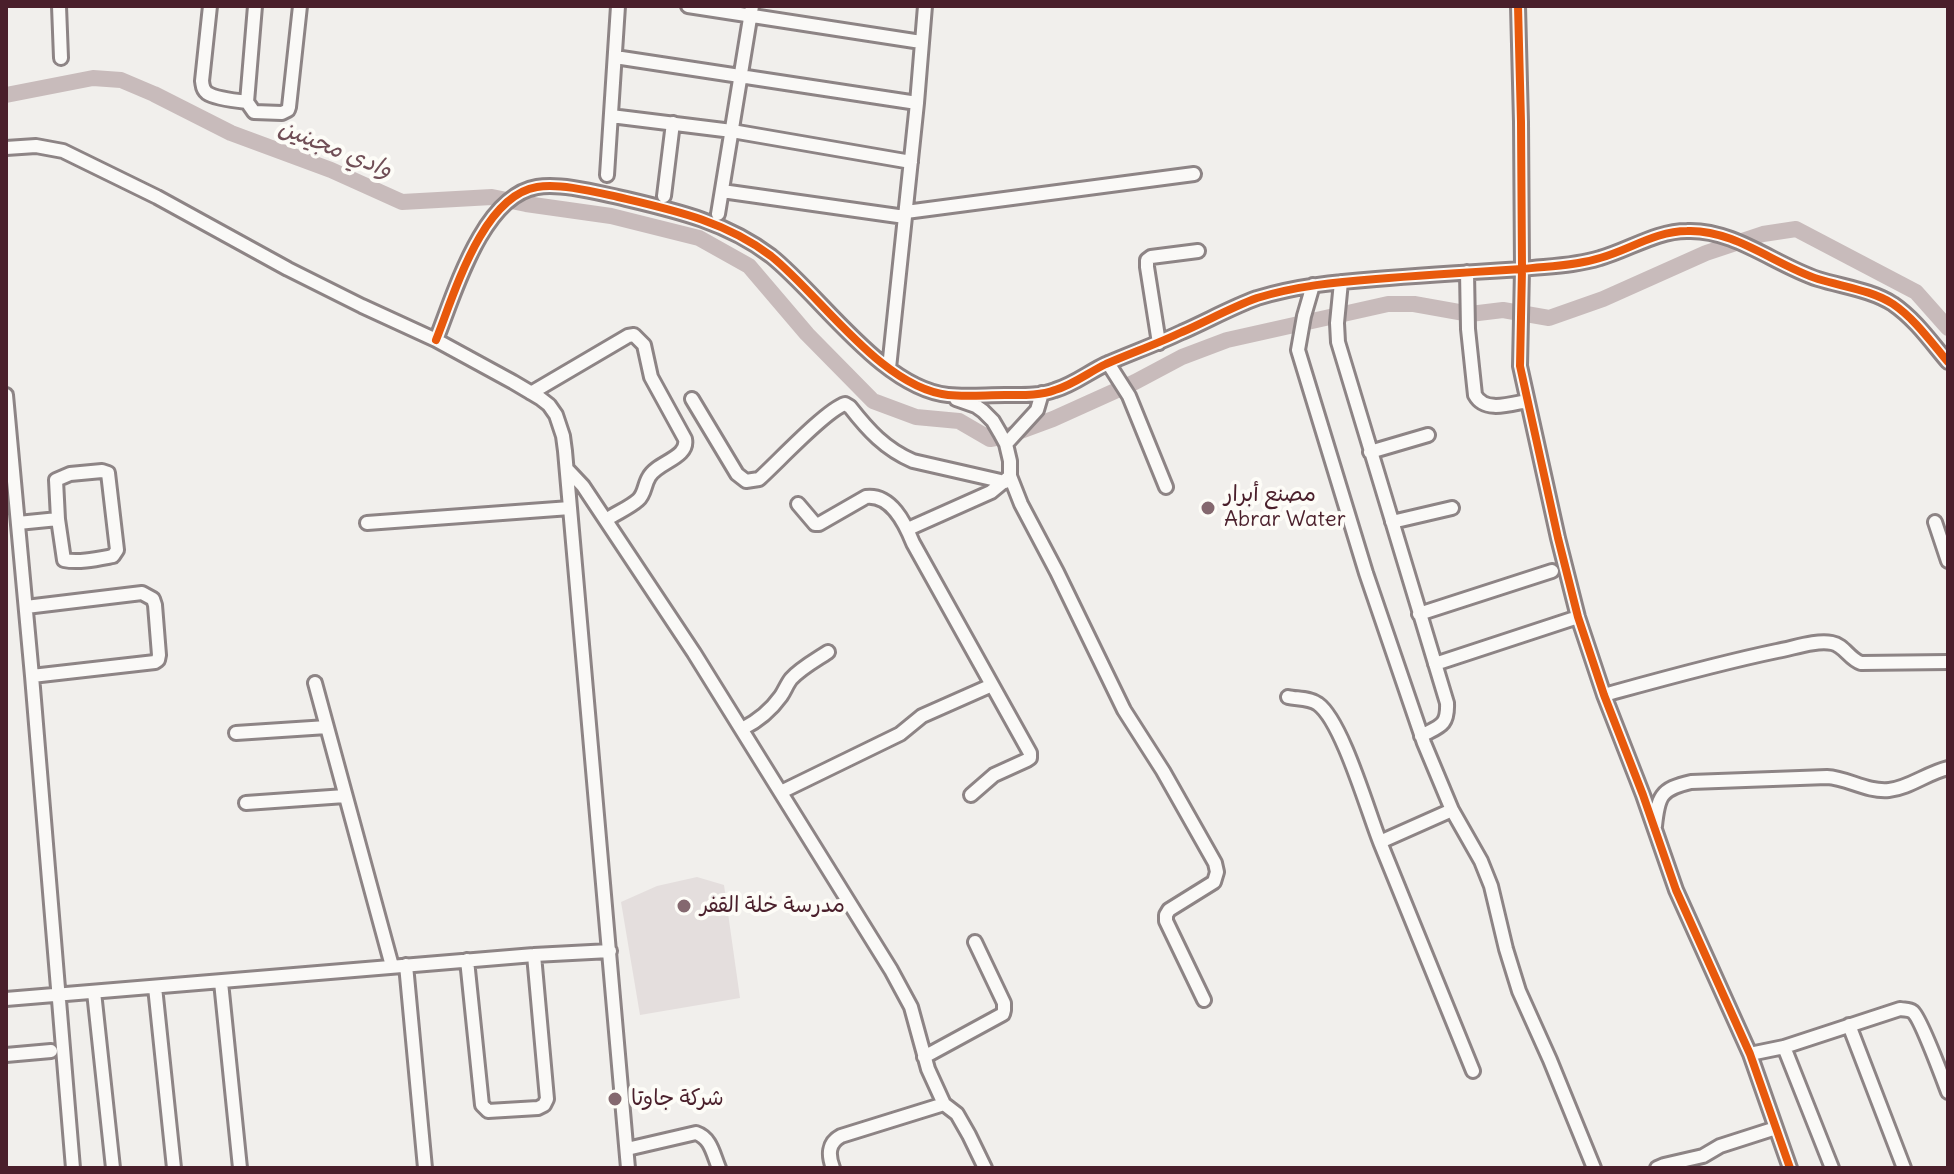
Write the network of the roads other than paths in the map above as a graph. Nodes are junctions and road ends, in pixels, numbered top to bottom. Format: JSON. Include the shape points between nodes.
{"nodes":[{"id":1,"x":59,"y":6,"type":"edge"},
{"id":2,"x":210,"y":6,"type":"edge"},
{"id":3,"x":255,"y":6,"type":"edge"},
{"id":4,"x":300,"y":6,"type":"edge"},
{"id":5,"x":618,"y":6,"type":"edge"},
{"id":6,"x":688,"y":6,"type":"edge"},
{"id":7,"x":925,"y":6,"type":"edge"},
{"id":8,"x":1518,"y":6,"type":"edge"},
{"id":9,"x":751,"y":11,"type":"edge"},
{"id":10,"x":921,"y":42,"type":"junction"},
{"id":11,"x":615,"y":57,"type":"junction"},
{"id":12,"x":61,"y":58,"type":"dead end"},
{"id":13,"x":741,"y":76,"type":"junction"},
{"id":14,"x":247,"y":102,"type":"junction"},
{"id":15,"x":917,"y":103,"type":"junction"},
{"id":16,"x":611,"y":116,"type":"junction"},
{"id":17,"x":673,"y":123,"type":"junction"},
{"id":18,"x":732,"y":131,"type":"junction"},
{"id":19,"x":6,"y":148,"type":"edge"},
{"id":20,"x":911,"y":162,"type":"junction"},
{"id":21,"x":1194,"y":174,"type":"dead end"},
{"id":22,"x":607,"y":175,"type":"dead end"},
{"id":23,"x":722,"y":191,"type":"junction"},
{"id":24,"x":664,"y":196,"type":"dead end"},
{"id":25,"x":718,"y":214,"type":"dead end"},
{"id":26,"x":905,"y":214,"type":"junction"},
{"id":27,"x":1198,"y":251,"type":"dead end"},
{"id":28,"x":1522,"y":269,"type":"junction"},
{"id":29,"x":1467,"y":272,"type":"junction"},
{"id":30,"x":1341,"y":282,"type":"junction"},
{"id":31,"x":1313,"y":285,"type":"junction"},
{"id":32,"x":436,"y":340,"type":"junction"},
{"id":33,"x":1159,"y":343,"type":"junction"},
{"id":34,"x":1948,"y":362,"type":"edge"},
{"id":35,"x":889,"y":368,"type":"junction"},
{"id":36,"x":1111,"y":368,"type":"junction"},
{"id":37,"x":531,"y":393,"type":"junction"},
{"id":38,"x":1042,"y":393,"type":"junction"},
{"id":39,"x":6,"y":395,"type":"edge"},
{"id":40,"x":946,"y":395,"type":"junction"},
{"id":41,"x":692,"y":399,"type":"dead end"},
{"id":42,"x":1527,"y":401,"type":"junction"},
{"id":43,"x":1011,"y":435,"type":"junction"},
{"id":44,"x":1428,"y":435,"type":"dead end"},
{"id":45,"x":1370,"y":452,"type":"junction"},
{"id":46,"x":567,"y":469,"type":"junction"},
{"id":47,"x":10,"y":476,"type":"edge"},
{"id":48,"x":1008,"y":479,"type":"junction"},
{"id":49,"x":1166,"y":487,"type":"dead end"},
{"id":50,"x":798,"y":504,"type":"dead end"},
{"id":51,"x":570,"y":508,"type":"junction"},
{"id":52,"x":1452,"y":508,"type":"dead end"},
{"id":53,"x":58,"y":519,"type":"junction"},
{"id":54,"x":606,"y":520,"type":"junction"},
{"id":55,"x":1392,"y":522,"type":"junction"},
{"id":56,"x":1935,"y":522,"type":"dead end"},
{"id":57,"x":18,"y":523,"type":"junction"},
{"id":58,"x":367,"y":523,"type":"dead end"},
{"id":59,"x":908,"y":529,"type":"junction"},
{"id":60,"x":1948,"y":561,"type":"edge"},
{"id":61,"x":1552,"y":571,"type":"dead end"},
{"id":62,"x":26,"y":607,"type":"junction"},
{"id":63,"x":1419,"y":614,"type":"junction"},
{"id":64,"x":1578,"y":617,"type":"junction"},
{"id":65,"x":828,"y":652,"type":"dead end"},
{"id":66,"x":1948,"y":662,"type":"edge"},
{"id":67,"x":1435,"y":664,"type":"junction"},
{"id":68,"x":32,"y":676,"type":"junction"},
{"id":69,"x":315,"y":683,"type":"dead end"},
{"id":70,"x":992,"y":685,"type":"junction"},
{"id":71,"x":1604,"y":695,"type":"junction"},
{"id":72,"x":1288,"y":697,"type":"dead end"},
{"id":73,"x":327,"y":727,"type":"junction"},
{"id":74,"x":742,"y":729,"type":"junction"},
{"id":75,"x":236,"y":733,"type":"dead end"},
{"id":76,"x":1421,"y":736,"type":"junction"},
{"id":77,"x":1948,"y":768,"type":"edge"},
{"id":78,"x":781,"y":792,"type":"junction"},
{"id":79,"x":971,"y":795,"type":"dead end"},
{"id":80,"x":345,"y":796,"type":"junction"},
{"id":81,"x":246,"y":803,"type":"dead end"},
{"id":82,"x":1452,"y":810,"type":"junction"},
{"id":83,"x":1655,"y":831,"type":"junction"},
{"id":84,"x":1380,"y":842,"type":"junction"},
{"id":85,"x":975,"y":942,"type":"dead end"},
{"id":86,"x":610,"y":951,"type":"junction"},
{"id":87,"x":534,"y":955,"type":"junction"},
{"id":88,"x":467,"y":960,"type":"junction"},
{"id":89,"x":406,"y":965,"type":"junction"},
{"id":90,"x":392,"y":966,"type":"junction"},
{"id":91,"x":221,"y":982,"type":"junction"},
{"id":92,"x":155,"y":987,"type":"junction"},
{"id":93,"x":94,"y":992,"type":"junction"},
{"id":94,"x":58,"y":995,"type":"junction"},
{"id":95,"x":6,"y":999,"type":"edge"},
{"id":96,"x":1204,"y":1000,"type":"dead end"},
{"id":97,"x":1849,"y":1025,"type":"junction"},
{"id":98,"x":1784,"y":1047,"type":"junction"},
{"id":99,"x":51,"y":1051,"type":"dead end"},
{"id":100,"x":1750,"y":1054,"type":"junction"},
{"id":101,"x":6,"y":1055,"type":"edge"},
{"id":102,"x":924,"y":1057,"type":"junction"},
{"id":103,"x":1473,"y":1071,"type":"dead end"},
{"id":104,"x":1948,"y":1092,"type":"edge"},
{"id":105,"x":944,"y":1104,"type":"junction"},
{"id":106,"x":1776,"y":1128,"type":"junction"},
{"id":107,"x":627,"y":1149,"type":"junction"},
{"id":108,"x":982,"y":1162,"type":"edge"},
{"id":109,"x":73,"y":1168,"type":"edge"},
{"id":110,"x":113,"y":1168,"type":"edge"},
{"id":111,"x":174,"y":1168,"type":"edge"},
{"id":112,"x":240,"y":1168,"type":"edge"},
{"id":113,"x":425,"y":1168,"type":"edge"},
{"id":114,"x":628,"y":1168,"type":"edge"},
{"id":115,"x":719,"y":1168,"type":"edge"},
{"id":116,"x":833,"y":1168,"type":"edge"},
{"id":117,"x":972,"y":1168,"type":"edge"},
{"id":118,"x":1594,"y":1168,"type":"edge"},
{"id":119,"x":1657,"y":1168,"type":"edge"},
{"id":120,"x":1790,"y":1168,"type":"edge"},
{"id":121,"x":1832,"y":1168,"type":"edge"},
{"id":122,"x":1904,"y":1168,"type":"edge"}],
"edges":[{"from":1,"to":12,"type":"street"},
{"from":2,"to":14,"type":"street","via":[[203,88]]},
{"from":3,"to":14,"type":"street"},
{"from":4,"to":14,"type":"street","via":[[288,110],[254,112]]},
{"from":5,"to":11,"type":"street"},
{"from":6,"to":9,"type":"street"},
{"from":7,"to":10,"type":"street"},
{"from":8,"to":28,"type":"street"},
{"from":9,"to":10,"type":"street"},
{"from":9,"to":13,"type":"street"},
{"from":10,"to":15,"type":"street"},
{"from":11,"to":13,"type":"street"},
{"from":11,"to":16,"type":"street"},
{"from":13,"to":15,"type":"street"},
{"from":13,"to":18,"type":"street"},
{"from":15,"to":20,"type":"street"},
{"from":16,"to":17,"type":"street"},
{"from":16,"to":22,"type":"street"},
{"from":17,"to":18,"type":"street"},
{"from":17,"to":24,"type":"street"},
{"from":18,"to":20,"type":"street"},
{"from":18,"to":23,"type":"street"},
{"from":19,"to":32,"type":"street","via":[[63,151]]},
{"from":20,"to":26,"type":"street"},
{"from":21,"to":26,"type":"street"},
{"from":23,"to":25,"type":"street"},
{"from":23,"to":26,"type":"street"},
{"from":26,"to":35,"type":"street"},
{"from":27,"to":33,"type":"street","via":[[1147,260]]},
{"from":28,"to":29,"type":"street"},
{"from":28,"to":34,"type":"street","via":[[1589,261],[1671,233],[1711,233],[1787,267],[1893,304]]},
{"from":28,"to":42,"type":"street","via":[[1520,366]]},
{"from":29,"to":30,"type":"street"},
{"from":29,"to":42,"type":"street","via":[[1478,401],[1489,406]]},
{"from":30,"to":31,"type":"street"},
{"from":30,"to":45,"type":"street","via":[[1338,342]]},
{"from":31,"to":33,"type":"street","via":[[1253,299]]},
{"from":31,"to":76,"type":"street","via":[[1299,356]]},
{"from":32,"to":35,"type":"street","via":[[486,225],[517,194],[559,186],[713,223],[770,256]]},
{"from":32,"to":37,"type":"street"},
{"from":33,"to":36,"type":"street"},
{"from":35,"to":40,"type":"street","via":[[911,383]]},
{"from":36,"to":38,"type":"street"},
{"from":36,"to":49,"type":"street","via":[[1129,396]]},
{"from":37,"to":46,"type":"street","via":[[556,415]]},
{"from":37,"to":54,"type":"street","via":[[628,336],[644,345],[651,377],[687,445],[649,477],[641,498]]},
{"from":38,"to":40,"type":"street"},
{"from":38,"to":43,"type":"street","via":[[1037,410]]},
{"from":39,"to":47,"type":"street"},
{"from":40,"to":43,"type":"street","via":[[976,406]]},
{"from":41,"to":48,"type":"street","via":[[746,481],[759,479],[845,404],[876,438],[905,458]]},
{"from":42,"to":64,"type":"street"},
{"from":43,"to":48,"type":"street"},
{"from":44,"to":45,"type":"street"},
{"from":45,"to":55,"type":"street"},
{"from":46,"to":51,"type":"street"},
{"from":46,"to":54,"type":"street"},
{"from":47,"to":57,"type":"street"},
{"from":48,"to":59,"type":"street","via":[[991,492]]},
{"from":48,"to":96,"type":"street","via":[[1124,710],[1215,863],[1214,882],[1166,915]]},
{"from":50,"to":59,"type":"street","via":[[819,524],[874,496],[888,503]]},
{"from":51,"to":58,"type":"street"},
{"from":51,"to":86,"type":"street"},
{"from":52,"to":55,"type":"street"},
{"from":53,"to":53,"type":"street","via":[[64,560],[113,556],[117,550],[108,473],[70,474],[56,480]]},
{"from":53,"to":57,"type":"street"},
{"from":54,"to":74,"type":"street"},
{"from":55,"to":63,"type":"street"},
{"from":56,"to":60,"type":"street"},
{"from":57,"to":62,"type":"street"},
{"from":59,"to":70,"type":"street"},
{"from":61,"to":63,"type":"street"},
{"from":62,"to":68,"type":"street"},
{"from":62,"to":68,"type":"street","via":[[142,593],[153,599],[156,618],[155,662]]},
{"from":63,"to":67,"type":"street"},
{"from":64,"to":67,"type":"street"},
{"from":64,"to":71,"type":"street"},
{"from":65,"to":74,"type":"street","via":[[796,674],[767,713]]},
{"from":66,"to":71,"type":"street","via":[[1861,663],[1828,642],[1726,662]]},
{"from":67,"to":76,"type":"street","via":[[1447,716]]},
{"from":68,"to":94,"type":"street"},
{"from":69,"to":73,"type":"street"},
{"from":70,"to":78,"type":"street","via":[[922,716],[900,734]]},
{"from":70,"to":79,"type":"street","via":[[1030,758],[994,775]]},
{"from":71,"to":83,"type":"street"},
{"from":72,"to":84,"type":"street","via":[[1317,703],[1334,722]]},
{"from":73,"to":75,"type":"street"},
{"from":73,"to":80,"type":"street"},
{"from":74,"to":78,"type":"street"},
{"from":76,"to":82,"type":"street"},
{"from":77,"to":83,"type":"street","via":[[1888,790],[1834,777],[1680,784],[1661,795]]},
{"from":78,"to":102,"type":"street","via":[[911,1007]]},
{"from":80,"to":81,"type":"street"},
{"from":80,"to":90,"type":"street"},
{"from":82,"to":84,"type":"street"},
{"from":82,"to":118,"type":"street","via":[[1491,886],[1519,991]]},
{"from":83,"to":100,"type":"street","via":[[1691,926]]},
{"from":84,"to":103,"type":"street"},
{"from":85,"to":102,"type":"street","via":[[1004,1003],[1003,1014]]},
{"from":86,"to":87,"type":"street"},
{"from":86,"to":107,"type":"street"},
{"from":87,"to":88,"type":"street"},
{"from":87,"to":88,"type":"street","via":[[547,1099],[538,1108],[488,1111],[482,1105]]},
{"from":88,"to":89,"type":"street"},
{"from":89,"to":90,"type":"street"},
{"from":89,"to":113,"type":"street"},
{"from":90,"to":91,"type":"street"},
{"from":91,"to":92,"type":"street"},
{"from":91,"to":112,"type":"street"},
{"from":92,"to":93,"type":"street"},
{"from":92,"to":111,"type":"street"},
{"from":93,"to":94,"type":"street"},
{"from":93,"to":110,"type":"street"},
{"from":94,"to":95,"type":"street"},
{"from":94,"to":109,"type":"street"},
{"from":97,"to":98,"type":"street"},
{"from":97,"to":104,"type":"street","via":[[1900,1009],[1913,1012]]},
{"from":97,"to":122,"type":"street"},
{"from":98,"to":100,"type":"street"},
{"from":98,"to":121,"type":"street"},
{"from":99,"to":101,"type":"street"},
{"from":100,"to":106,"type":"street"},
{"from":102,"to":105,"type":"street"},
{"from":105,"to":108,"type":"street","via":[[957,1114]]},
{"from":105,"to":116,"type":"street","via":[[835,1139]]},
{"from":106,"to":119,"type":"street"},
{"from":106,"to":120,"type":"street"},
{"from":107,"to":114,"type":"street"},
{"from":107,"to":115,"type":"street","via":[[700,1133]]},
{"from":108,"to":117,"type":"street","via":[[974,1161]]}]}
